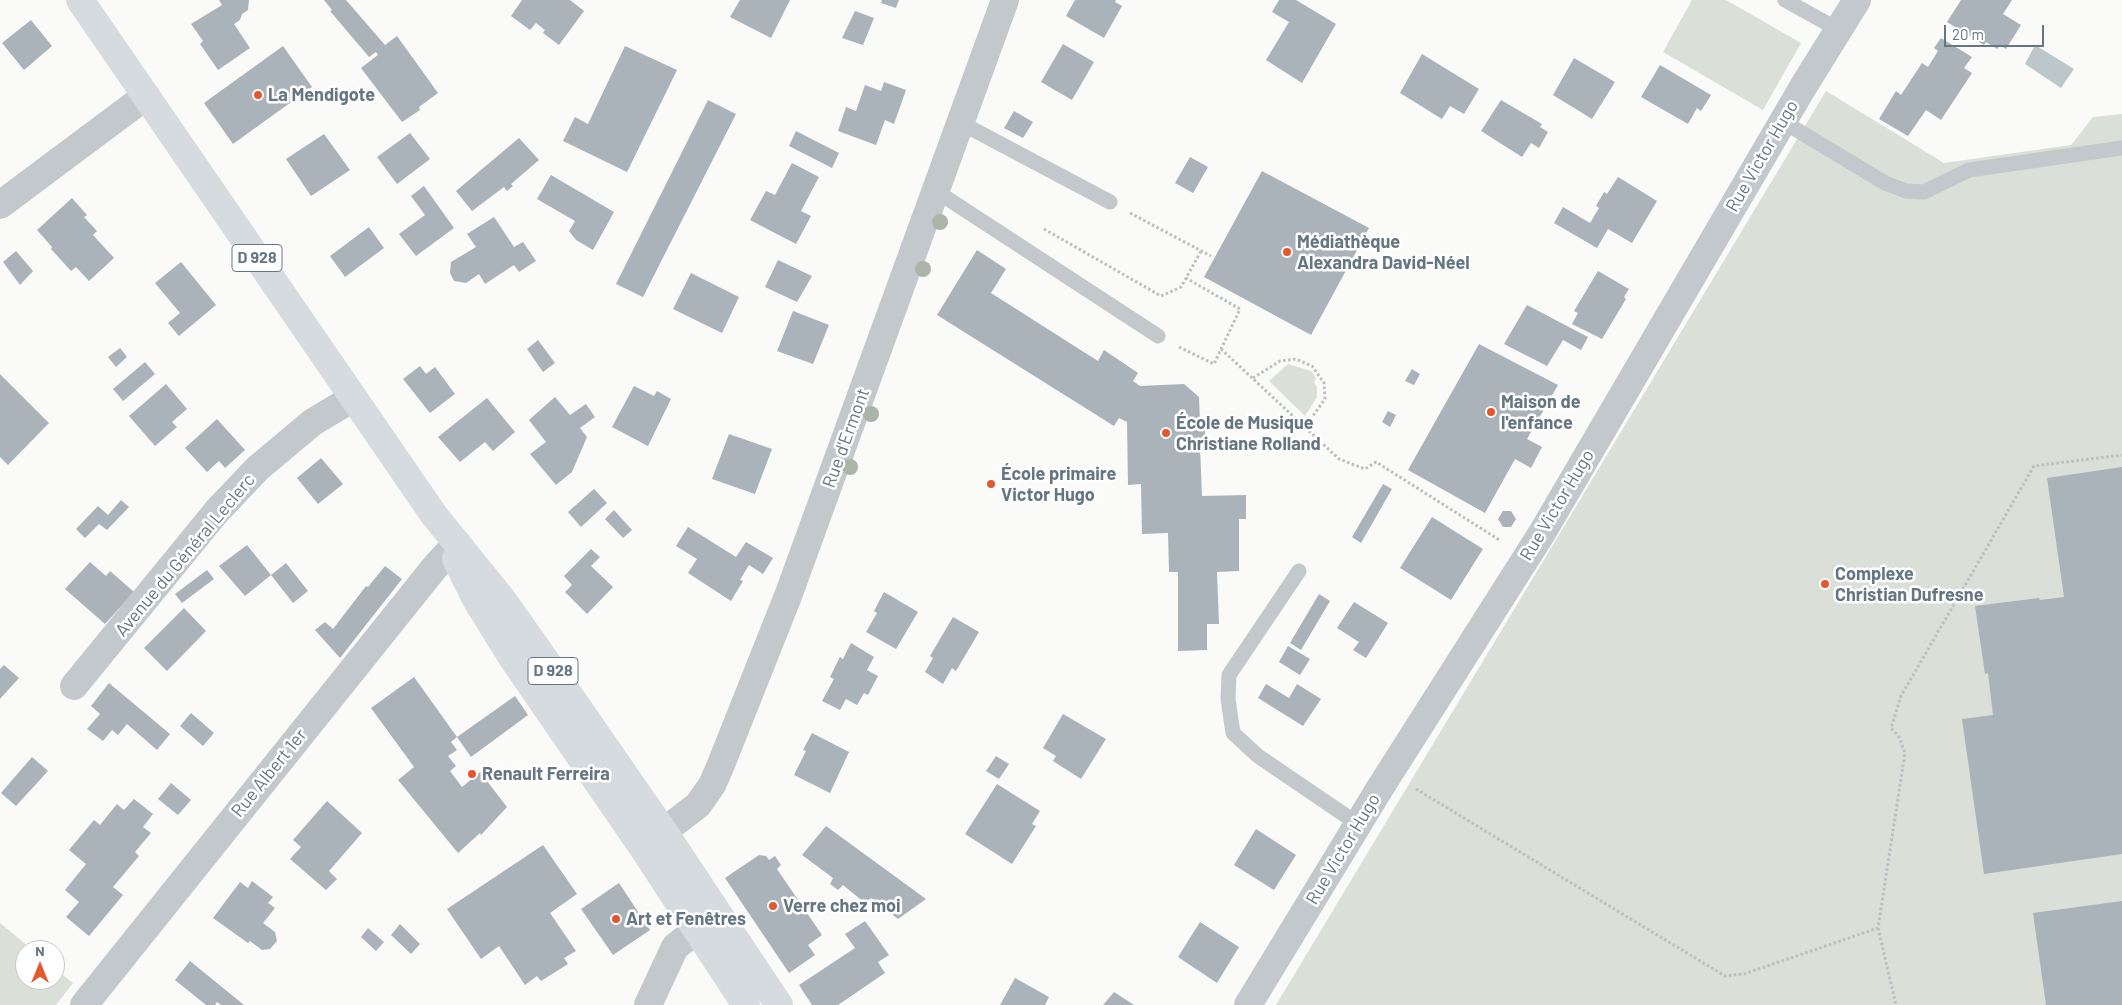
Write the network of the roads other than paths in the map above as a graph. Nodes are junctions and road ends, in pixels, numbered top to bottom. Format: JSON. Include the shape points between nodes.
{"nodes":[{"id":1,"x":80,"y":0,"type":"edge"},
{"id":2,"x":1005,"y":0,"type":"edge"},
{"id":3,"x":1785,"y":0,"type":"edge"},
{"id":4,"x":1857,"y":0,"type":"edge"},
{"id":5,"x":1839,"y":30,"type":"junction"},
{"id":6,"x":146,"y":96,"type":"junction"},
{"id":7,"x":1782,"y":121,"type":"junction"},
{"id":8,"x":961,"y":123,"type":"junction"},
{"id":9,"x":2122,"y":148,"type":"edge"},
{"id":10,"x":936,"y":191,"type":"junction"},
{"id":11,"x":1110,"y":202,"type":"road end"},
{"id":12,"x":0,"y":205,"type":"edge"},
{"id":13,"x":1158,"y":336,"type":"road end"},
{"id":14,"x":353,"y":398,"type":"junction"},
{"id":15,"x":454,"y":546,"type":"junction"},
{"id":16,"x":1299,"y":571,"type":"dead end"},
{"id":17,"x":74,"y":686,"type":"dead end"},
{"id":18,"x":1358,"y":824,"type":"junction"},
{"id":19,"x":664,"y":832,"type":"junction"},
{"id":20,"x":642,"y":848,"type":"junction"},
{"id":21,"x":718,"y":913,"type":"junction"},
{"id":22,"x":696,"y":929,"type":"junction"},
{"id":23,"x":84,"y":1005,"type":"edge"},
{"id":24,"x":648,"y":1005,"type":"edge"},
{"id":25,"x":746,"y":1005,"type":"edge"},
{"id":26,"x":779,"y":1005,"type":"edge"},
{"id":27,"x":1248,"y":1005,"type":"edge"}],
"edges":[{"from":1,"to":6,"type":"main road","number":"D 928"},
{"from":2,"to":8,"type":"street","name":"Rue d'Ermont"},
{"from":3,"to":5,"type":"lane"},
{"from":4,"to":5,"type":"street","name":"Rue Victor Hugo"},
{"from":5,"to":7,"type":"street","name":"Rue Victor Hugo"},
{"from":6,"to":12,"type":"street"},
{"from":6,"to":14,"type":"main road","number":"D 928"},
{"from":7,"to":9,"type":"lane","via":[[1885,183],[1906,191],[1924,192],[1969,170]]},
{"from":7,"to":18,"type":"street","name":"Rue Victor Hugo","via":[[1526,558]]},
{"from":8,"to":10,"type":"street","name":"Rue d'Ermont"},
{"from":8,"to":11,"type":"lane"},
{"from":10,"to":13,"type":"lane"},
{"from":10,"to":19,"type":"street","name":"Rue d'Ermont","via":[[788,596],[720,767],[698,805]]},
{"from":14,"to":15,"type":"main road","number":"D 928"},
{"from":14,"to":17,"type":"street","name":"Avenue du Général Leclerc","via":[[313,422],[258,468],[217,512]]},
{"from":15,"to":19,"type":"main road","number":"D 928","via":[[518,622]]},
{"from":15,"to":20,"type":"main road","number":"D 928","via":[[477,601],[510,656]]},
{"from":15,"to":23,"type":"street","name":"Rue Albert 1er"},
{"from":16,"to":18,"type":"lane","via":[[1229,675],[1228,699],[1233,733],[1258,756]]},
{"from":18,"to":27,"type":"street","name":"Rue Victor Hugo"},
{"from":19,"to":20,"type":"street","name":"Rue d'Ermont"},
{"from":19,"to":21,"type":"main road","number":"D 928"},
{"from":20,"to":22,"type":"main road","number":"D 928"},
{"from":21,"to":22,"type":"street"},
{"from":21,"to":26,"type":"main road","number":"D 928"},
{"from":22,"to":24,"type":"street","via":[[675,947]]},
{"from":22,"to":25,"type":"main road","number":"D 928"}]}
